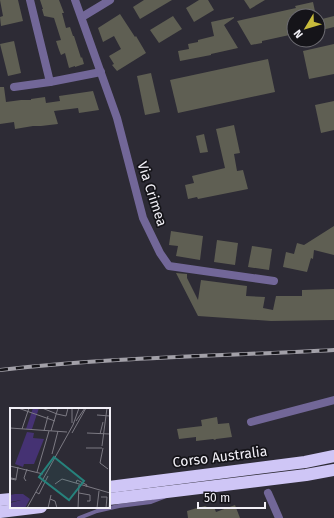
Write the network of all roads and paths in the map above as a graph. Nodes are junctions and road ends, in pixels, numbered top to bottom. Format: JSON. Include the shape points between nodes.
{"nodes":[{"id":1,"x":30,"y":0,"type":"edge"},
{"id":2,"x":76,"y":0,"type":"edge"},
{"id":3,"x":110,"y":0,"type":"edge"},
{"id":4,"x":82,"y":17,"type":"junction"},
{"id":5,"x":101,"y":72,"type":"junction"},
{"id":6,"x":50,"y":82,"type":"junction"},
{"id":7,"x":14,"y":87,"type":"dead end"},
{"id":8,"x":274,"y":281,"type":"dead end"},
{"id":9,"x":334,"y":400,"type":"edge"},
{"id":10,"x":251,"y":422,"type":"dead end"},
{"id":11,"x":334,"y":456,"type":"edge"},
{"id":12,"x":334,"y":470,"type":"edge"},
{"id":13,"x":110,"y":487,"type":"edge"},
{"id":14,"x":181,"y":491,"type":"junction"},
{"id":15,"x":268,"y":493,"type":"dead end"},
{"id":16,"x":10,"y":499,"type":"edge"},
{"id":17,"x":110,"y":499,"type":"edge"},
{"id":18,"x":0,"y":500,"type":"edge"},
{"id":19,"x":33,"y":508,"type":"edge"},
{"id":20,"x":0,"y":512,"type":"edge"},
{"id":21,"x":79,"y":518,"type":"edge"},
{"id":22,"x":279,"y":518,"type":"edge"}],
"edges":[{"from":1,"to":6,"type":"street"},
{"from":2,"to":4,"type":"street","name":"Via Crimea"},
{"from":3,"to":4,"type":"street"},
{"from":4,"to":5,"type":"street","name":"Via Crimea"},
{"from":5,"to":6,"type":"street"},
{"from":5,"to":8,"type":"street","name":"Via Crimea","via":[[117,118],[143,218],[169,266]]},
{"from":6,"to":7,"type":"street"},
{"from":9,"to":10,"type":"street"},
{"from":11,"to":13,"type":"highway","name":"Corso Australia"},
{"from":12,"to":14,"type":"highway","name":"Corso Australia"},
{"from":14,"to":17,"type":"highway","name":"Corso Australia"},
{"from":14,"to":21,"type":"lane","via":[[151,502],[119,506]]},
{"from":15,"to":22,"type":"street"},
{"from":16,"to":18,"type":"highway"},
{"from":19,"to":20,"type":"highway"}]}
